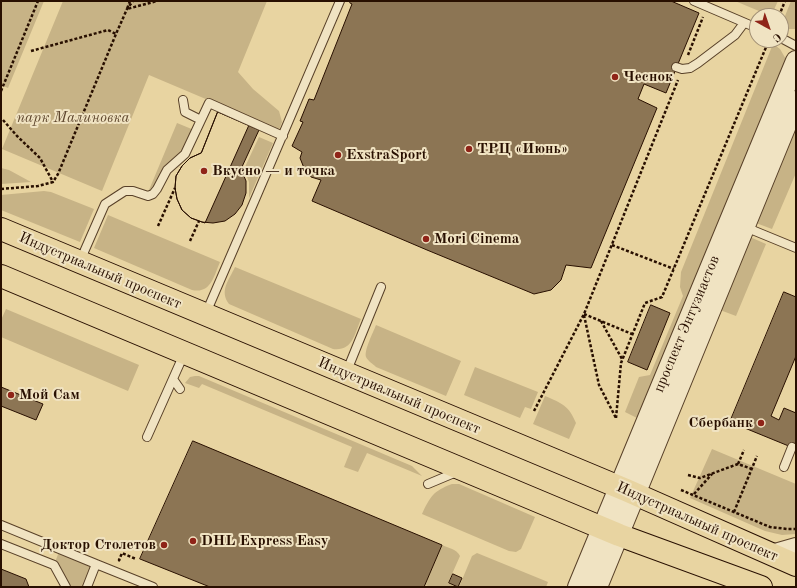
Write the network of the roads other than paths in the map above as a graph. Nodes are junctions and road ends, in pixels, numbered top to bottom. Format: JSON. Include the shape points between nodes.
{"nodes":[{"id":1,"x":340,"y":1,"type":"edge"},
{"id":2,"x":694,"y":1,"type":"edge"},
{"id":3,"x":744,"y":23,"type":"junction"},
{"id":4,"x":749,"y":25,"type":"edge"},
{"id":5,"x":796,"y":61,"type":"edge"},
{"id":6,"x":679,"y":68,"type":"road end"},
{"id":7,"x":183,"y":100,"type":"dead end"},
{"id":8,"x":796,"y":101,"type":"edge"},
{"id":9,"x":201,"y":120,"type":"junction"},
{"id":10,"x":282,"y":136,"type":"junction"},
{"id":11,"x":737,"y":224,"type":"junction"},
{"id":12,"x":1,"y":229,"type":"edge"},
{"id":13,"x":796,"y":248,"type":"edge"},
{"id":14,"x":80,"y":261,"type":"junction"},
{"id":15,"x":1,"y":276,"type":"edge"},
{"id":16,"x":381,"y":287,"type":"dead end"},
{"id":17,"x":205,"y":315,"type":"junction"},
{"id":18,"x":184,"y":353,"type":"junction"},
{"id":19,"x":346,"y":374,"type":"junction"},
{"id":20,"x":172,"y":378,"type":"junction"},
{"id":21,"x":180,"y":389,"type":"dead end"},
{"id":22,"x":147,"y":437,"type":"dead end"},
{"id":23,"x":792,"y":447,"type":"dead end"},
{"id":24,"x":784,"y":467,"type":"dead end"},
{"id":25,"x":463,"y":470,"type":"junction"},
{"id":26,"x":428,"y":484,"type":"dead end"},
{"id":27,"x":627,"y":491,"type":"junction"},
{"id":28,"x":1,"y":525,"type":"edge"},
{"id":29,"x":611,"y":531,"type":"junction"},
{"id":30,"x":1,"y":544,"type":"edge"},
{"id":31,"x":796,"y":546,"type":"edge"},
{"id":32,"x":768,"y":554,"type":"junction"},
{"id":33,"x":96,"y":564,"type":"junction"},
{"id":34,"x":796,"y":565,"type":"edge"},
{"id":35,"x":66,"y":587,"type":"edge"},
{"id":36,"x":87,"y":587,"type":"edge"},
{"id":37,"x":153,"y":587,"type":"edge"},
{"id":38,"x":578,"y":587,"type":"edge"},
{"id":39,"x":597,"y":587,"type":"edge"},
{"id":40,"x":761,"y":587,"type":"edge"}],
"edges":[{"from":1,"to":10,"type":"lane"},
{"from":2,"to":3,"type":"lane"},
{"from":3,"to":4,"type":"lane"},
{"from":3,"to":6,"type":"lane","via":[[735,35],[698,63],[690,68]]},
{"from":5,"to":11,"type":"street","name":"проспект Энтузиастов"},
{"from":7,"to":9,"type":"lane","via":[[185,112]]},
{"from":8,"to":11,"type":"street","name":"проспект Энтузиастов"},
{"from":9,"to":10,"type":"lane","via":[[209,103]]},
{"from":9,"to":14,"type":"lane","via":[[185,154],[167,170],[153,194],[148,196],[125,191],[105,204]]},
{"from":10,"to":17,"type":"lane"},
{"from":11,"to":13,"type":"lane"},
{"from":11,"to":27,"type":"street","name":"проспект Энтузиастов"},
{"from":12,"to":14,"type":"main road","name":"Индустриальный проспект"},
{"from":14,"to":17,"type":"main road","name":"Индустриальный проспект"},
{"from":15,"to":18,"type":"main road"},
{"from":16,"to":19,"type":"lane"},
{"from":17,"to":19,"type":"main road","name":"Индустриальный проспект"},
{"from":18,"to":20,"type":"lane"},
{"from":18,"to":25,"type":"main road"},
{"from":19,"to":27,"type":"main road","name":"Индустриальный проспект"},
{"from":20,"to":21,"type":"lane"},
{"from":20,"to":22,"type":"lane"},
{"from":23,"to":24,"type":"lane"},
{"from":25,"to":26,"type":"lane"},
{"from":25,"to":29,"type":"main road"},
{"from":27,"to":29,"type":"street","name":"проспект Энтузиастов"},
{"from":27,"to":32,"type":"main road","name":"Индустриальный проспект"},
{"from":28,"to":33,"type":"lane"},
{"from":29,"to":38,"type":"street","name":"проспект Энтузиастов"},
{"from":29,"to":39,"type":"street","name":"проспект Энтузиастов"},
{"from":29,"to":40,"type":"main road"},
{"from":30,"to":35,"type":"lane","via":[[54,565]]},
{"from":31,"to":32,"type":"street"},
{"from":32,"to":34,"type":"main road","name":"Индустриальный проспект"},
{"from":33,"to":36,"type":"lane"},
{"from":33,"to":37,"type":"lane"}]}
